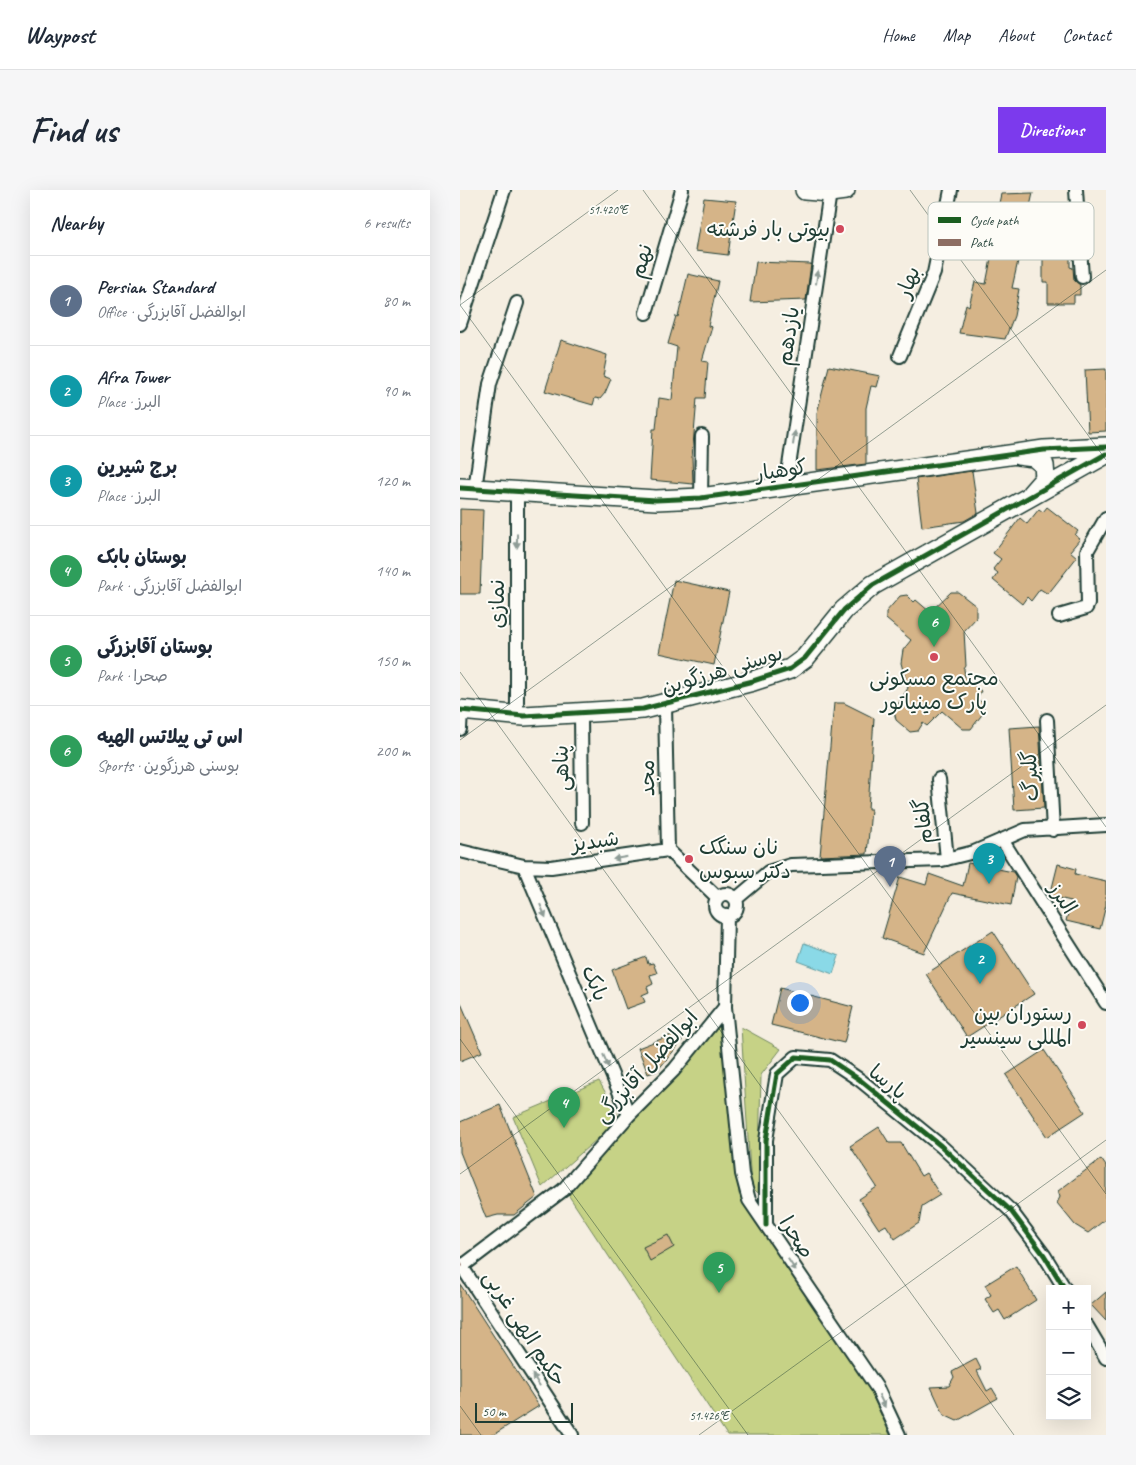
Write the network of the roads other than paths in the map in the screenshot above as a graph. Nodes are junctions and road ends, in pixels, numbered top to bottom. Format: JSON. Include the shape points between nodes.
{"nodes":[{"id":1,"x":504,"y":190,"type":"edge"},
{"id":2,"x":682,"y":190,"type":"edge"},
{"id":3,"x":804,"y":190,"type":"edge"},
{"id":4,"x":838,"y":191,"type":"edge"},
{"id":5,"x":937,"y":260,"type":"edge"},
{"id":6,"x":1081,"y":260,"type":"edge"},
{"id":7,"x":1082,"y":277,"type":"dead end"},
{"id":8,"x":516,"y":303,"type":"dead end"},
{"id":9,"x":646,"y":313,"type":"dead end"},
{"id":10,"x":460,"y":324,"type":"edge"},
{"id":11,"x":900,"y":356,"type":"dead end"},
{"id":12,"x":702,"y":436,"type":"dead end"},
{"id":13,"x":1106,"y":447,"type":"edge"},
{"id":14,"x":1012,"y":454,"type":"junction"},
{"id":15,"x":1106,"y":454,"type":"edge"},
{"id":16,"x":786,"y":486,"type":"junction"},
{"id":17,"x":468,"y":488,"type":"edge"},
{"id":18,"x":517,"y":493,"type":"junction"},
{"id":19,"x":701,"y":498,"type":"junction"},
{"id":20,"x":1026,"y":499,"type":"junction"},
{"id":21,"x":1106,"y":518,"type":"edge"},
{"id":22,"x":1059,"y":616,"type":"dead end"},
{"id":23,"x":665,"y":705,"type":"junction"},
{"id":24,"x":460,"y":710,"type":"edge"},
{"id":25,"x":581,"y":712,"type":"junction"},
{"id":26,"x":517,"y":715,"type":"junction"},
{"id":27,"x":1047,"y":720,"type":"dead end"},
{"id":28,"x":460,"y":729,"type":"edge"},
{"id":29,"x":939,"y":780,"type":"dead end"},
{"id":30,"x":582,"y":823,"type":"dead end"},
{"id":31,"x":1106,"y":825,"type":"edge"},
{"id":32,"x":1053,"y":830,"type":"junction"},
{"id":33,"x":1002,"y":840,"type":"junction"},
{"id":34,"x":668,"y":850,"type":"junction"},
{"id":35,"x":460,"y":851,"type":"edge"},
{"id":36,"x":948,"y":859,"type":"junction"},
{"id":37,"x":524,"y":866,"type":"junction"},
{"id":38,"x":717,"y":897,"type":"junction"},
{"id":39,"x":736,"y":899,"type":"junction"},
{"id":40,"x":727,"y":916,"type":"junction"},
{"id":41,"x":1106,"y":1003,"type":"edge"},
{"id":42,"x":726,"y":1007,"type":"junction"},
{"id":43,"x":628,"y":1115,"type":"junction"},
{"id":44,"x":766,"y":1225,"type":"junction"},
{"id":45,"x":460,"y":1266,"type":"edge"},
{"id":46,"x":1063,"y":1285,"type":"edge"},
{"id":47,"x":1089,"y":1330,"type":"edge"},
{"id":48,"x":1106,"y":1358,"type":"edge"},
{"id":49,"x":572,"y":1435,"type":"edge"},
{"id":50,"x":899,"y":1435,"type":"edge"}],
"edges":[{"from":1,"to":10,"type":"street"},
{"from":2,"to":9,"type":"street","name":"نهم"},
{"from":3,"to":4,"type":"street"},
{"from":16,"to":4,"type":"street","name":"یازدهم","one_way":true},
{"from":5,"to":11,"type":"street","name":"بهار"},
{"from":6,"to":7,"type":"street"},
{"from":8,"to":17,"type":"street","via":[[490,384]]},
{"from":12,"to":19,"type":"street"},
{"from":13,"to":14,"type":"street","name":"کوهیار"},
{"from":14,"to":16,"type":"street","name":"کوهیار"},
{"from":14,"to":20,"type":"street","via":[[1034,457],[1044,465],[1045,478]]},
{"from":15,"to":20,"type":"street","name":"بوسنی هرزگوین"},
{"from":16,"to":19,"type":"street","name":"کوهیار"},
{"from":17,"to":18,"type":"street","name":"کوهیار"},
{"from":18,"to":19,"type":"street","name":"کوهیار","via":[[656,500]]},
{"from":18,"to":26,"type":"street","name":"نمازی","one_way":true},
{"from":20,"to":23,"type":"street","name":"بوسنی هرزگوین","via":[[873,585],[844,610],[805,658],[790,669]]},
{"from":21,"to":22,"type":"street","via":[[1087,551],[1088,604],[1086,608]]},
{"from":23,"to":25,"type":"street","name":"بوسنی هرزگوین"},
{"from":23,"to":34,"type":"street","name":"مجد"},
{"from":24,"to":26,"type":"street","name":"بوسنی هرزگوین"},
{"from":24,"to":28,"type":"street"},
{"from":25,"to":26,"type":"street","name":"بوسنی هرزگوین"},
{"from":25,"to":30,"type":"street","name":"پناهی"},
{"from":27,"to":32,"type":"street","name":"گلبرگ"},
{"from":29,"to":36,"type":"street","name":"گلفام"},
{"from":31,"to":32,"type":"street"},
{"from":32,"to":33,"type":"street","via":[[1025,830]]},
{"from":33,"to":36,"type":"street"},
{"from":33,"to":41,"type":"street","name":"البرز"},
{"from":34,"to":37,"type":"street","name":"شبدیز","one_way":true,"via":[[550,868]]},
{"from":34,"to":38,"type":"street"},
{"from":35,"to":37,"type":"street","name":"شبدیز"},
{"from":36,"to":39,"type":"street","via":[[791,866],[768,872]]},
{"from":37,"to":43,"type":"street","name":"بابک","one_way":true},
{"from":38,"to":39,"type":"street","via":[[729,894]]},
{"from":38,"to":40,"type":"street","via":[[716,910]]},
{"from":39,"to":40,"type":"street","via":[[735,912]]},
{"from":40,"to":42,"type":"street","name":"ابوالفضل آقابزرگی"},
{"from":42,"to":43,"type":"street","name":"ابوالفضل آقابزرگی","via":[[674,1070]]},
{"from":42,"to":44,"type":"street","name":"صحرا","via":[[742,1174],[749,1200]]},
{"from":43,"to":45,"type":"street","name":"ابوالفضل آقابزرگی","via":[[563,1190]]},
{"from":44,"to":46,"type":"street","name":"پارسا","via":[[766,1140],[777,1074],[796,1057],[830,1060],[860,1080],[941,1146],[1011,1212]]},
{"from":44,"to":50,"type":"street","name":"صحرا","one_way":true,"via":[[876,1388]]},
{"from":49,"to":45,"type":"street","name":"حکیم الهی غربی","one_way":true},
{"from":47,"to":48,"type":"street"}]}
